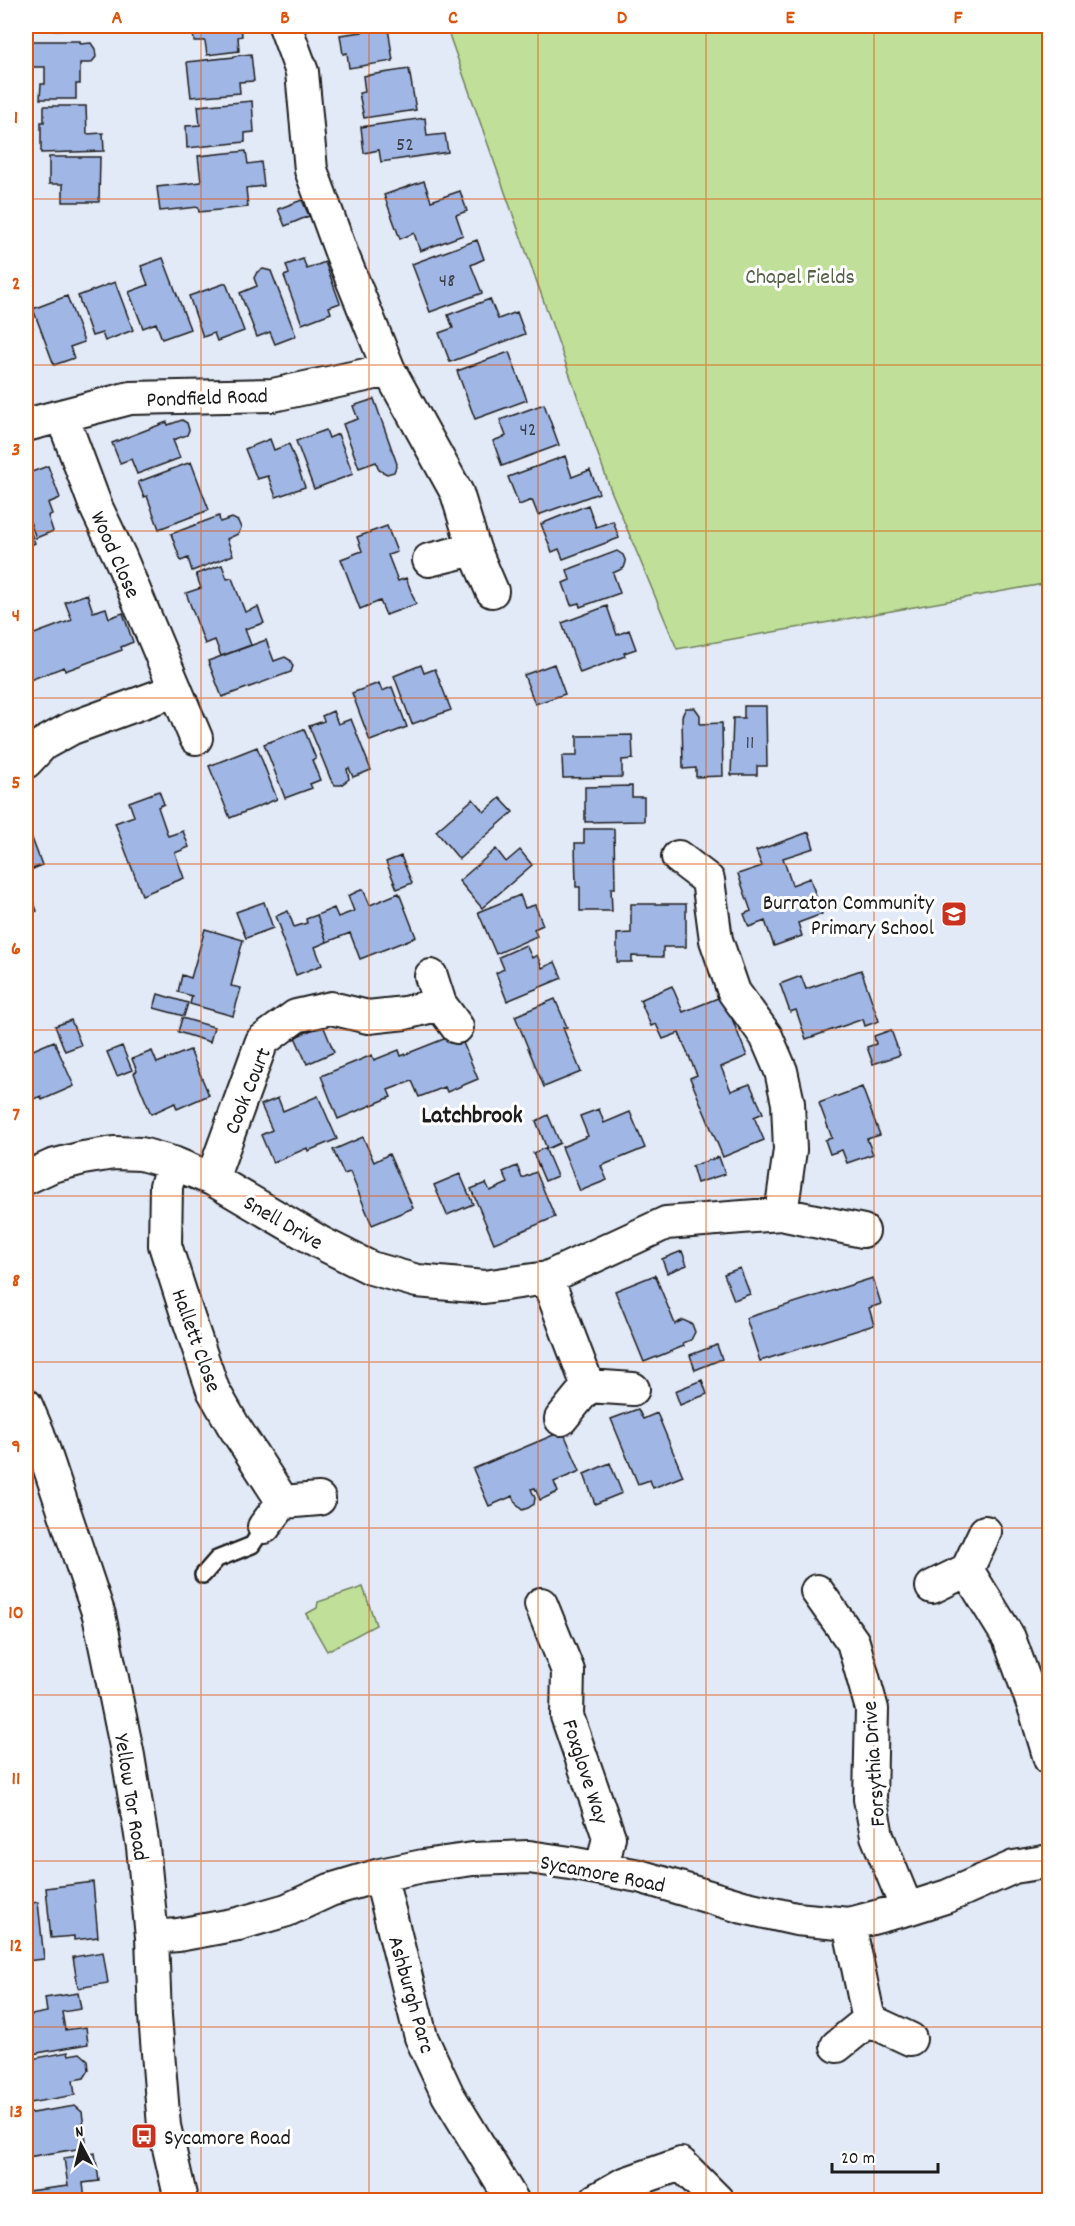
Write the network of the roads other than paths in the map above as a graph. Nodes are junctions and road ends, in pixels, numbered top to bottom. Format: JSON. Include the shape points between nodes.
{"nodes":[{"id":1,"x":285,"y":26,"type":"edge"},
{"id":2,"x":389,"y":370,"type":"junction"},
{"id":3,"x":62,"y":416,"type":"junction"},
{"id":4,"x":26,"y":425,"type":"edge"},
{"id":5,"x":474,"y":549,"type":"junction"},
{"id":6,"x":429,"y":560,"type":"dead end"},
{"id":7,"x":492,"y":591,"type":"dead end"},
{"id":8,"x":176,"y":690,"type":"junction"},
{"id":9,"x":196,"y":738,"type":"dead end"},
{"id":10,"x":26,"y":762,"type":"edge"},
{"id":11,"x":678,"y":857,"type":"dead end"},
{"id":12,"x":442,"y":1002,"type":"dead end"},
{"id":13,"x":173,"y":1163,"type":"junction"},
{"id":14,"x":26,"y":1178,"type":"edge"},
{"id":15,"x":212,"y":1179,"type":"junction"},
{"id":16,"x":781,"y":1214,"type":"junction"},
{"id":17,"x":863,"y":1231,"type":"dead end"},
{"id":18,"x":547,"y":1278,"type":"junction"},
{"id":19,"x":588,"y":1386,"type":"junction"},
{"id":20,"x":633,"y":1389,"type":"dead end"},
{"id":21,"x":28,"y":1418,"type":"edge"},
{"id":22,"x":561,"y":1419,"type":"dead end"},
{"id":23,"x":319,"y":1499,"type":"dead end"},
{"id":24,"x":283,"y":1502,"type":"junction"},
{"id":25,"x":264,"y":1527,"type":"joint"},
{"id":26,"x":985,"y":1532,"type":"dead end"},
{"id":27,"x":967,"y":1570,"type":"junction"},
{"id":28,"x":202,"y":1575,"type":"dead end"},
{"id":29,"x":932,"y":1587,"type":"dead end"},
{"id":30,"x":817,"y":1591,"type":"dead end"},
{"id":31,"x":541,"y":1604,"type":"dead end"},
{"id":32,"x":1050,"y":1759,"type":"edge"},
{"id":33,"x":1050,"y":1861,"type":"edge"},
{"id":34,"x":602,"y":1869,"type":"junction"},
{"id":35,"x":380,"y":1875,"type":"junction"},
{"id":36,"x":907,"y":1909,"type":"junction"},
{"id":37,"x":849,"y":1923,"type":"junction"},
{"id":38,"x":152,"y":1937,"type":"junction"},
{"id":39,"x":869,"y":2020,"type":"junction"},
{"id":40,"x":909,"y":2039,"type":"dead end"},
{"id":41,"x":837,"y":2046,"type":"dead end"},
{"id":42,"x":181,"y":2200,"type":"edge"},
{"id":43,"x":512,"y":2200,"type":"edge"},
{"id":44,"x":596,"y":2200,"type":"edge"},
{"id":45,"x":717,"y":2200,"type":"edge"}],
"edges":[{"from":1,"to":2,"type":"street","via":[[302,72],[311,170]]},
{"from":2,"to":3,"type":"street","name":"Pondfield Road","via":[[273,395],[129,398]]},
{"from":2,"to":5,"type":"street","via":[[457,493]]},
{"from":3,"to":4,"type":"street","name":"Pondfield Road"},
{"from":3,"to":8,"type":"street","name":"Wood Close","via":[[96,507]]},
{"from":5,"to":6,"type":"street"},
{"from":5,"to":7,"type":"street"},
{"from":8,"to":9,"type":"street","name":"Wood Close"},
{"from":8,"to":10,"type":"street","via":[[72,728],[43,744]]},
{"from":11,"to":16,"type":"street","via":[[708,880],[716,939],[734,992],[766,1036],[781,1071],[789,1104],[790,1150]]},
{"from":12,"to":15,"type":"street","name":"Cook Court","via":[[405,1013],[368,1017],[331,1008],[296,1016],[262,1041]]},
{"from":13,"to":14,"type":"street","name":"Snell Drive","via":[[141,1154],[114,1154],[52,1166]]},
{"from":13,"to":15,"type":"street","name":"Snell Drive"},
{"from":13,"to":24,"type":"street","name":"Hallett Close","via":[[166,1186],[165,1245],[187,1314],[213,1390]]},
{"from":15,"to":18,"type":"street","name":"Snell Drive","via":[[321,1244],[370,1268],[417,1281],[484,1287]]},
{"from":16,"to":17,"type":"street","name":"Snell Drive"},
{"from":16,"to":18,"type":"street","name":"Snell Drive","via":[[666,1223]]},
{"from":18,"to":19,"type":"street"},
{"from":19,"to":20,"type":"street"},
{"from":19,"to":22,"type":"street"},
{"from":21,"to":38,"type":"street","name":"Yellow Tor Road","via":[[99,1615],[143,1847]]},
{"from":23,"to":24,"type":"street"},
{"from":24,"to":25,"type":"street"},
{"from":25,"to":28,"type":"lane","via":[[252,1545],[217,1559]]},
{"from":26,"to":27,"type":"street"},
{"from":27,"to":29,"type":"street"},
{"from":27,"to":32,"type":"street","via":[[1009,1638]]},
{"from":30,"to":36,"type":"street","name":"Forsythia Drive","via":[[853,1642],[872,1709],[870,1799],[877,1836]]},
{"from":31,"to":34,"type":"street","name":"Foxglove Way","via":[[568,1671],[567,1716],[609,1837]]},
{"from":33,"to":36,"type":"street","name":"Sycamore Road","via":[[1014,1867]]},
{"from":34,"to":35,"type":"street","name":"Sycamore Road","via":[[529,1857],[473,1859]]},
{"from":34,"to":37,"type":"street","name":"Sycamore Road","via":[[796,1919]]},
{"from":35,"to":38,"type":"street","name":"Sycamore Road","via":[[238,1924]]},
{"from":35,"to":43,"type":"street","name":"Ashburgh Parc","via":[[421,2037],[448,2096]]},
{"from":36,"to":37,"type":"street","name":"Sycamore Road"},
{"from":37,"to":39,"type":"street"},
{"from":38,"to":42,"type":"street","name":"Yellow Tor Road","via":[[154,2016],[164,2126]]},
{"from":39,"to":40,"type":"street"},
{"from":39,"to":41,"type":"street"},
{"from":44,"to":45,"type":"street","via":[[624,2184],[681,2164]]}]}
